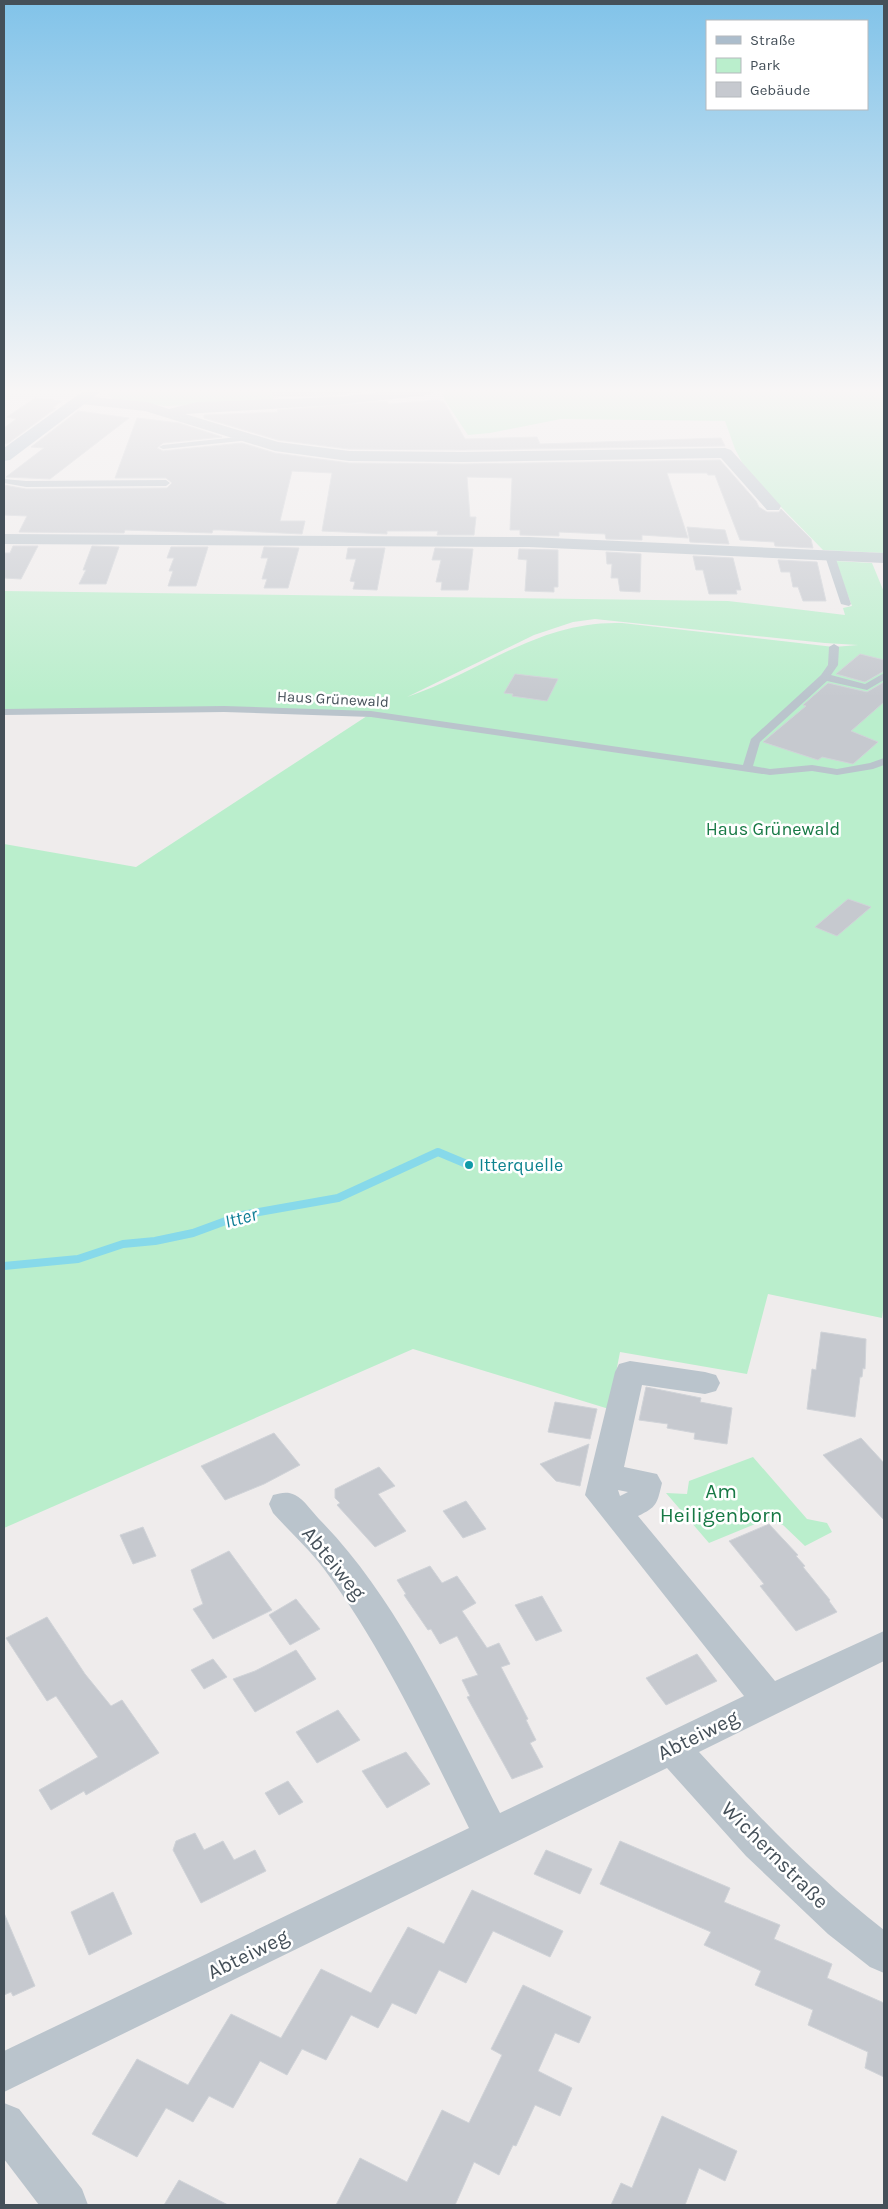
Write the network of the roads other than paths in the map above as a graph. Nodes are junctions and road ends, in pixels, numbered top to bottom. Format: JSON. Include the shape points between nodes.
{"nodes":[{"id":1,"x":760,"y":492,"type":"edge"},
{"id":2,"x":773,"y":506,"type":"dead end"},
{"id":3,"x":4,"y":539,"type":"edge"},
{"id":4,"x":830,"y":556,"type":"junction"},
{"id":5,"x":884,"y":558,"type":"edge"},
{"id":6,"x":846,"y":604,"type":"dead end"},
{"id":7,"x":834,"y":647,"type":"dead end"},
{"id":8,"x":884,"y":676,"type":"edge"},
{"id":9,"x":824,"y":677,"type":"junction"},
{"id":10,"x":4,"y":712,"type":"edge"},
{"id":11,"x":884,"y":761,"type":"edge"},
{"id":12,"x":748,"y":768,"type":"junction"},
{"id":13,"x":705,"y":1383,"type":"dead end"},
{"id":14,"x":285,"y":1504,"type":"dead end"},
{"id":15,"x":884,"y":1645,"type":"edge"},
{"id":16,"x":769,"y":1700,"type":"junction"},
{"id":17,"x":672,"y":1747,"type":"junction"},
{"id":18,"x":492,"y":1835,"type":"junction"},
{"id":19,"x":884,"y":1954,"type":"edge"},
{"id":20,"x":4,"y":2072,"type":"edge"},
{"id":21,"x":4,"y":2124,"type":"edge"},
{"id":22,"x":66,"y":2205,"type":"edge"}],
"edges":[{"from":1,"to":2,"type":"street"},
{"from":3,"to":4,"type":"street","via":[[529,542]]},
{"from":4,"to":5,"type":"street"},
{"from":4,"to":6,"type":"lane"},
{"from":7,"to":9,"type":"lane","via":[[833,665]]},
{"from":8,"to":9,"type":"lane","via":[[867,687]]},
{"from":9,"to":12,"type":"lane","via":[[755,742]]},
{"from":10,"to":12,"type":"lane","name":"Haus Grünewald","via":[[224,709],[371,714]]},
{"from":11,"to":12,"type":"lane","name":"Haus Grünewald","via":[[837,772],[812,768],[770,772]]},
{"from":13,"to":16,"type":"street","via":[[630,1372],[601,1495]]},
{"from":14,"to":18,"type":"street","name":"Abteiweg","via":[[335,1558],[366,1602],[403,1663]]},
{"from":15,"to":16,"type":"street","name":"Abteiweg"},
{"from":16,"to":17,"type":"street","name":"Abteiweg"},
{"from":17,"to":18,"type":"street","name":"Abteiweg"},
{"from":17,"to":19,"type":"street","name":"Wichernstraße","via":[[759,1844],[842,1921]]},
{"from":18,"to":20,"type":"street","name":"Abteiweg"},
{"from":21,"to":22,"type":"street"}]}
